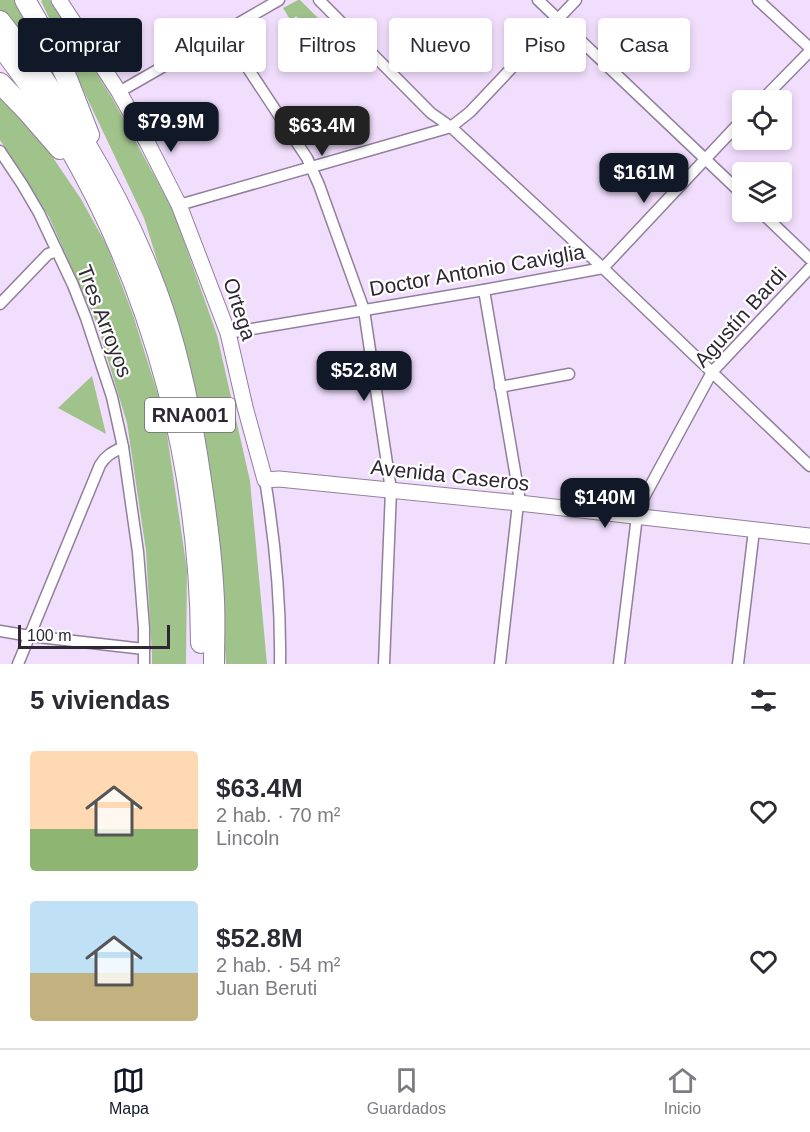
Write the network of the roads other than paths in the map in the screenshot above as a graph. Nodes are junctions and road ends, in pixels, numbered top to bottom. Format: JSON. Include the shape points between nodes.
{"nodes":[{"id":1,"x":24,"y":0,"type":"edge"},
{"id":2,"x":59,"y":0,"type":"edge"},
{"id":3,"x":279,"y":0,"type":"edge"},
{"id":4,"x":319,"y":0,"type":"edge"},
{"id":5,"x":538,"y":0,"type":"edge"},
{"id":6,"x":576,"y":0,"type":"edge"},
{"id":7,"x":758,"y":0,"type":"edge"},
{"id":8,"x":248,"y":18,"type":"edge"},
{"id":9,"x":557,"y":18,"type":"edge"},
{"id":10,"x":559,"y":18,"type":"edge"},
{"id":11,"x":0,"y":21,"type":"edge"},
{"id":12,"x":0,"y":45,"type":"edge"},
{"id":13,"x":586,"y":46,"type":"edge"},
{"id":14,"x":810,"y":49,"type":"edge"},
{"id":15,"x":154,"y":72,"type":"edge"},
{"id":16,"x":250,"y":72,"type":"edge"},
{"id":17,"x":508,"y":72,"type":"edge"},
{"id":18,"x":0,"y":83,"type":"edge"},
{"id":19,"x":771,"y":90,"type":"edge"},
{"id":20,"x":119,"y":92,"type":"junction"},
{"id":21,"x":451,"y":127,"type":"junction"},
{"id":22,"x":732,"y":131,"type":"edge"},
{"id":23,"x":0,"y":151,"type":"edge"},
{"id":24,"x":705,"y":159,"type":"junction"},
{"id":25,"x":312,"y":168,"type":"junction"},
{"id":26,"x":732,"y":185,"type":"edge"},
{"id":27,"x":101,"y":186,"type":"junction"},
{"id":28,"x":179,"y":205,"type":"junction"},
{"id":29,"x":771,"y":222,"type":"edge"},
{"id":30,"x":57,"y":251,"type":"junction"},
{"id":31,"x":810,"y":259,"type":"edge"},
{"id":32,"x":603,"y":268,"type":"junction"},
{"id":33,"x":810,"y":268,"type":"edge"},
{"id":34,"x":484,"y":290,"type":"junction"},
{"id":35,"x":0,"y":303,"type":"edge"},
{"id":36,"x":364,"y":310,"type":"junction"},
{"id":37,"x":228,"y":333,"type":"junction"},
{"id":38,"x":712,"y":372,"type":"junction"},
{"id":39,"x":569,"y":374,"type":"dead end"},
{"id":40,"x":500,"y":387,"type":"junction"},
{"id":41,"x":123,"y":447,"type":"junction"},
{"id":42,"x":810,"y":466,"type":"edge"},
{"id":43,"x":265,"y":480,"type":"junction"},
{"id":44,"x":391,"y":490,"type":"junction"},
{"id":45,"x":519,"y":503,"type":"junction"},
{"id":46,"x":637,"y":516,"type":"junction"},
{"id":47,"x":754,"y":530,"type":"junction"},
{"id":48,"x":810,"y":536,"type":"edge"},
{"id":49,"x":0,"y":631,"type":"edge"},
{"id":50,"x":30,"y":636,"type":"junction"},
{"id":51,"x":144,"y":649,"type":"junction"},
{"id":52,"x":18,"y":664,"type":"edge"},
{"id":53,"x":144,"y":664,"type":"edge"},
{"id":54,"x":201,"y":664,"type":"edge"},
{"id":55,"x":214,"y":664,"type":"edge"},
{"id":56,"x":280,"y":664,"type":"edge"},
{"id":57,"x":384,"y":664,"type":"edge"},
{"id":58,"x":500,"y":664,"type":"edge"},
{"id":59,"x":619,"y":664,"type":"edge"},
{"id":60,"x":738,"y":664,"type":"edge"}],
"edges":[{"from":1,"to":27,"type":"highway","via":[[68,81]]},
{"from":2,"to":20,"type":"street","name":"Ortega"},
{"from":3,"to":8,"type":"street"},
{"from":4,"to":21,"type":"street","via":[[431,113]]},
{"from":5,"to":9,"type":"street"},
{"from":6,"to":10,"type":"street"},
{"from":7,"to":14,"type":"street"},
{"from":11,"to":27,"type":"highway","number":"RNA001","via":[[45,81]]},
{"from":12,"to":27,"type":"highway","number":"RNA001"},
{"from":13,"to":24,"type":"street"},
{"from":14,"to":19,"type":"street"},
{"from":15,"to":20,"type":"street"},
{"from":16,"to":25,"type":"street"},
{"from":17,"to":21,"type":"street","via":[[471,112]]},
{"from":18,"to":27,"type":"highway","via":[[64,154]]},
{"from":20,"to":28,"type":"street","name":"Ortega"},
{"from":21,"to":25,"type":"street"},
{"from":21,"to":32,"type":"street"},
{"from":22,"to":24,"type":"street","name":"Doctor Antonio Caviglia"},
{"from":23,"to":30,"type":"street","name":"Tres Arroyos","via":[[39,213]]},
{"from":24,"to":26,"type":"street"},
{"from":24,"to":32,"type":"street","name":"Doctor Antonio Caviglia"},
{"from":25,"to":28,"type":"street"},
{"from":25,"to":36,"type":"street"},
{"from":27,"to":54,"type":"highway","number":"RNA001","via":[[169,390],[194,530]]},
{"from":27,"to":55,"type":"highway","number":"RNA001","via":[[138,246],[157,292],[184,385],[208,526]]},
{"from":28,"to":37,"type":"street","name":"Ortega"},
{"from":29,"to":31,"type":"street"},
{"from":30,"to":35,"type":"street","via":[[48,254]]},
{"from":30,"to":41,"type":"street","name":"Tres Arroyos","via":[[106,373]]},
{"from":32,"to":34,"type":"street","name":"Doctor Antonio Caviglia"},
{"from":32,"to":38,"type":"street"},
{"from":33,"to":38,"type":"street","name":"Agustín Bardi"},
{"from":34,"to":36,"type":"street","name":"Doctor Antonio Caviglia"},
{"from":34,"to":40,"type":"street"},
{"from":36,"to":37,"type":"street","name":"Doctor Antonio Caviglia"},
{"from":36,"to":44,"type":"street"},
{"from":37,"to":43,"type":"street","name":"Ortega"},
{"from":38,"to":42,"type":"street"},
{"from":38,"to":46,"type":"street","name":"Agustín Bardi"},
{"from":39,"to":40,"type":"street"},
{"from":40,"to":45,"type":"street"},
{"from":41,"to":50,"type":"street","via":[[104,458],[100,465]]},
{"from":41,"to":51,"type":"street","name":"Tres Arroyos","via":[[138,552]]},
{"from":43,"to":44,"type":"street","name":"Avenida Caseros"},
{"from":43,"to":56,"type":"street","name":"Ortega","via":[[277,577]]},
{"from":44,"to":45,"type":"street","name":"Avenida Caseros"},
{"from":44,"to":57,"type":"street"},
{"from":45,"to":46,"type":"street","name":"Avenida Caseros"},
{"from":45,"to":58,"type":"street"},
{"from":46,"to":47,"type":"street","name":"Avenida Caseros"},
{"from":46,"to":59,"type":"street","name":"Agustín Bardi"},
{"from":47,"to":48,"type":"street","name":"Avenida Caseros"},
{"from":47,"to":60,"type":"street"},
{"from":49,"to":50,"type":"street"},
{"from":50,"to":51,"type":"street"},
{"from":50,"to":52,"type":"street"},
{"from":51,"to":53,"type":"street","name":"Tres Arroyos"}]}
